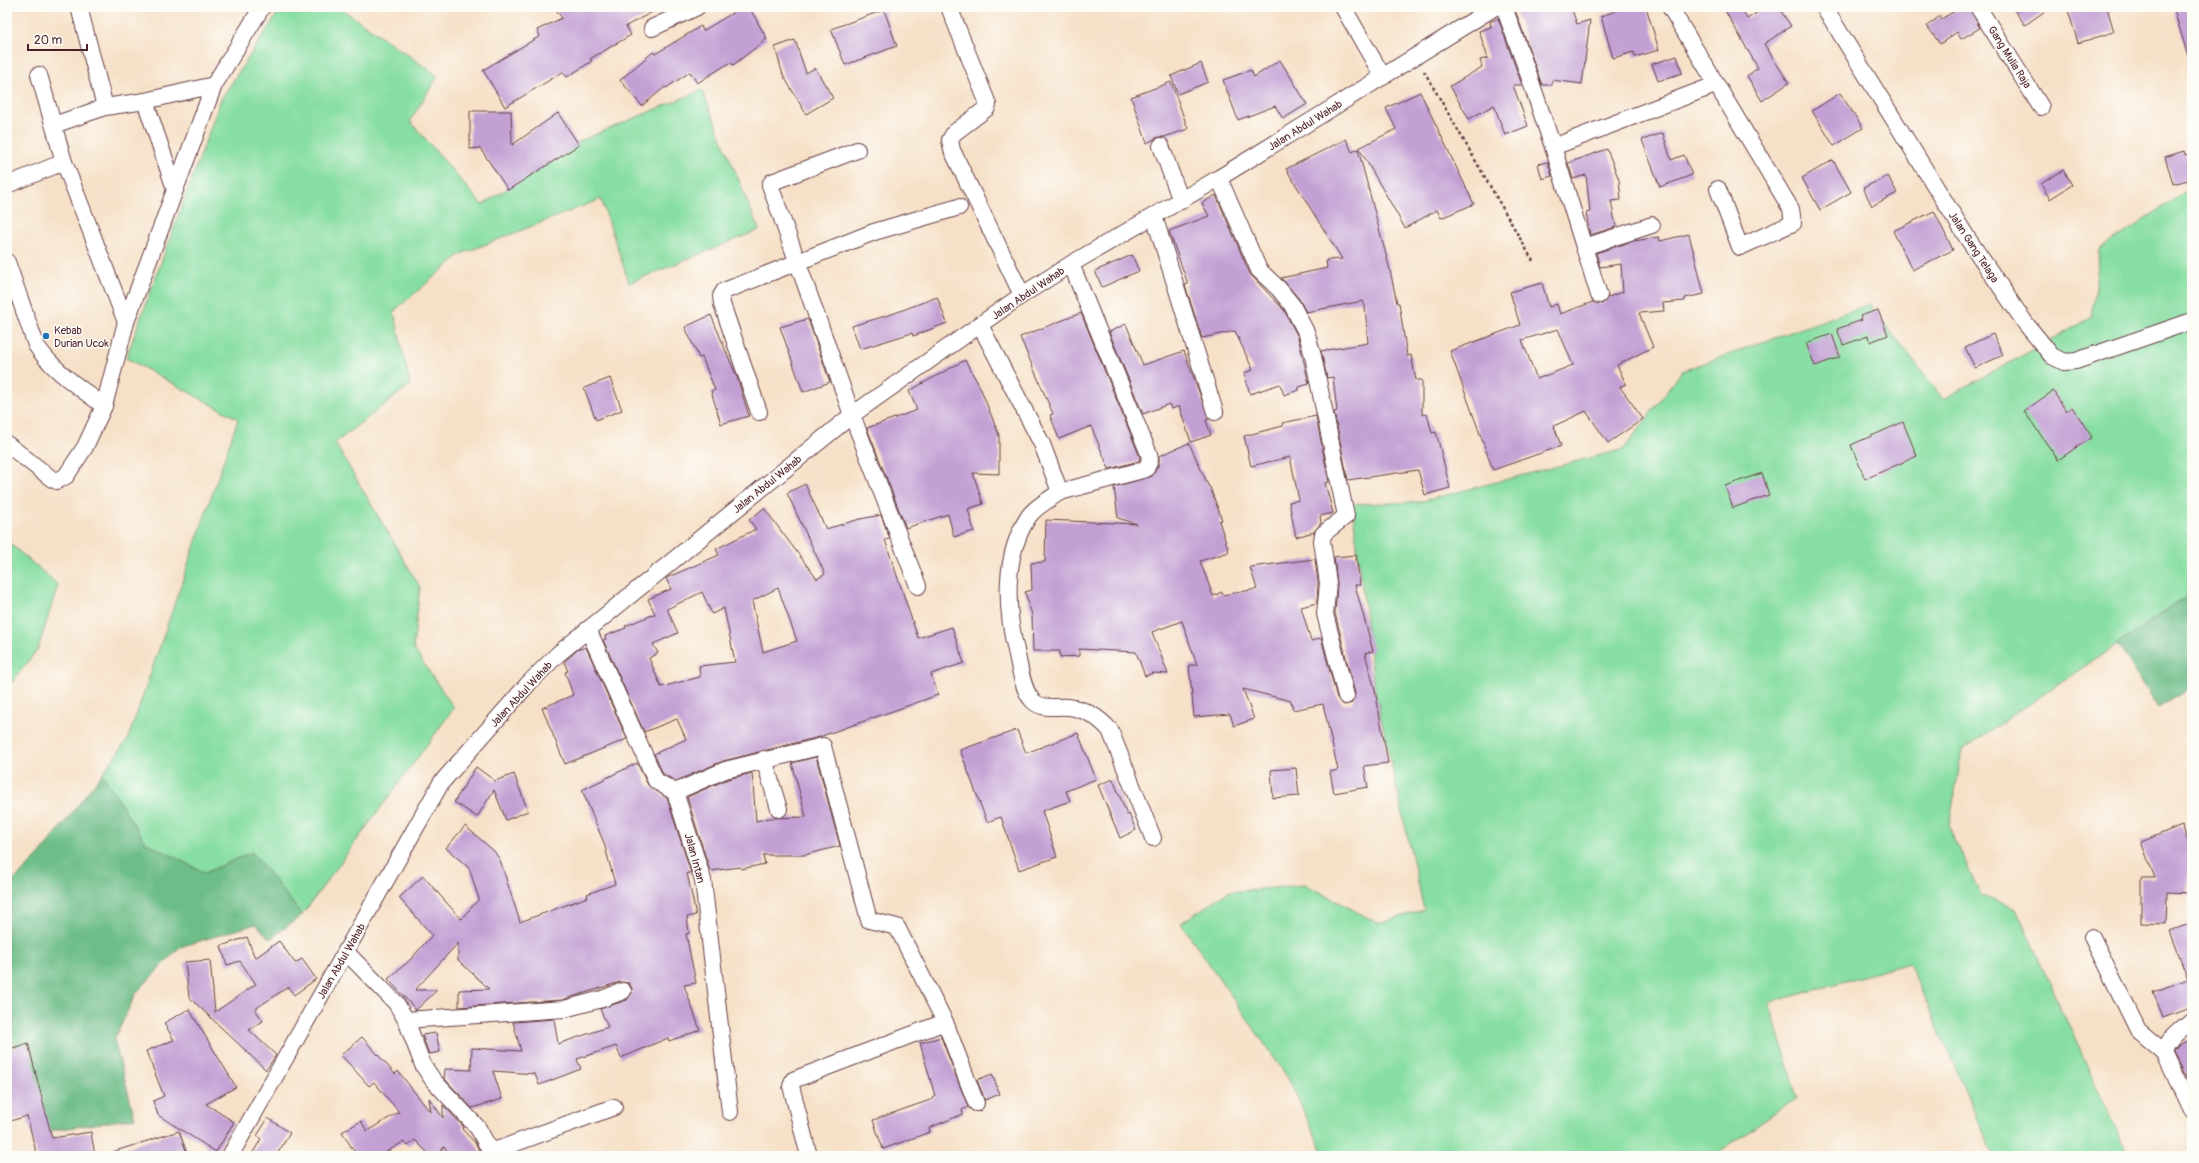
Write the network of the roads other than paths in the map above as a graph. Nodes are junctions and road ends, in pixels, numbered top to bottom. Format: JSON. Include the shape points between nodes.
{"nodes":[{"id":1,"x":79,"y":7,"type":"edge"},
{"id":2,"x":262,"y":7,"type":"edge"},
{"id":3,"x":697,"y":7,"type":"edge"},
{"id":4,"x":949,"y":7,"type":"edge"},
{"id":5,"x":1343,"y":7,"type":"edge"},
{"id":6,"x":1495,"y":7,"type":"edge"},
{"id":7,"x":1504,"y":7,"type":"edge"},
{"id":8,"x":1670,"y":7,"type":"edge"},
{"id":9,"x":1824,"y":7,"type":"edge"},
{"id":10,"x":1978,"y":7,"type":"edge"},
{"id":11,"x":652,"y":28,"type":"dead end"},
{"id":12,"x":39,"y":75,"type":"dead end"},
{"id":13,"x":1383,"y":77,"type":"junction"},
{"id":14,"x":214,"y":85,"type":"junction"},
{"id":15,"x":1715,"y":85,"type":"junction"},
{"id":16,"x":145,"y":101,"type":"junction"},
{"id":17,"x":105,"y":107,"type":"junction"},
{"id":18,"x":2041,"y":107,"type":"dead end"},
{"id":19,"x":54,"y":125,"type":"junction"},
{"id":20,"x":1161,"y":146,"type":"dead end"},
{"id":21,"x":1553,"y":147,"type":"junction"},
{"id":22,"x":857,"y":150,"type":"dead end"},
{"id":23,"x":64,"y":162,"type":"junction"},
{"id":24,"x":1219,"y":178,"type":"junction"},
{"id":25,"x":7,"y":185,"type":"edge"},
{"id":26,"x":175,"y":189,"type":"junction"},
{"id":27,"x":1718,"y":189,"type":"dead end"},
{"id":28,"x":1181,"y":201,"type":"junction"},
{"id":29,"x":959,"y":207,"type":"dead end"},
{"id":30,"x":1154,"y":216,"type":"junction"},
{"id":31,"x":1652,"y":225,"type":"dead end"},
{"id":32,"x":1584,"y":247,"type":"junction"},
{"id":33,"x":7,"y":262,"type":"edge"},
{"id":34,"x":799,"y":262,"type":"junction"},
{"id":35,"x":1071,"y":264,"type":"junction"},
{"id":36,"x":1022,"y":295,"type":"junction"},
{"id":37,"x":1599,"y":295,"type":"dead end"},
{"id":38,"x":2192,"y":321,"type":"edge"},
{"id":39,"x":126,"y":322,"type":"junction"},
{"id":40,"x":980,"y":325,"type":"junction"},
{"id":41,"x":104,"y":406,"type":"junction"},
{"id":42,"x":759,"y":412,"type":"dead end"},
{"id":43,"x":1214,"y":412,"type":"dead end"},
{"id":44,"x":852,"y":415,"type":"junction"},
{"id":45,"x":7,"y":444,"type":"edge"},
{"id":46,"x":1060,"y":492,"type":"junction"},
{"id":47,"x":918,"y":586,"type":"dead end"},
{"id":48,"x":588,"y":629,"type":"junction"},
{"id":49,"x":1346,"y":696,"type":"dead end"},
{"id":50,"x":764,"y":759,"type":"junction"},
{"id":51,"x":675,"y":792,"type":"junction"},
{"id":52,"x":779,"y":809,"type":"dead end"},
{"id":53,"x":1153,"y":838,"type":"dead end"},
{"id":54,"x":2092,"y":937,"type":"dead end"},
{"id":55,"x":346,"y":952,"type":"junction"},
{"id":56,"x":623,"y":991,"type":"dead end"},
{"id":57,"x":406,"y":1020,"type":"junction"},
{"id":58,"x":2192,"y":1020,"type":"edge"},
{"id":59,"x":944,"y":1022,"type":"junction"},
{"id":60,"x":2164,"y":1052,"type":"junction"},
{"id":61,"x":976,"y":1103,"type":"dead end"},
{"id":62,"x":614,"y":1107,"type":"dead end"},
{"id":63,"x":730,"y":1112,"type":"dead end"},
{"id":64,"x":2192,"y":1112,"type":"edge"},
{"id":65,"x":492,"y":1154,"type":"edge"},
{"id":66,"x":230,"y":1156,"type":"edge"},
{"id":67,"x":809,"y":1156,"type":"edge"}],
"edges":[{"from":1,"to":17,"type":"street"},
{"from":2,"to":14,"type":"street"},
{"from":3,"to":11,"type":"street"},
{"from":4,"to":36,"type":"street","via":[[988,104],[987,108],[954,133],[950,140],[952,150]]},
{"from":5,"to":13,"type":"street"},
{"from":6,"to":13,"type":"street","name":"Jalan Abdul Wahab"},
{"from":7,"to":21,"type":"street"},
{"from":8,"to":15,"type":"street"},
{"from":9,"to":38,"type":"street","name":"Jalan Gang Telaga","via":[[1968,239],[2026,324],[2052,356],[2064,362],[2076,361]]},
{"from":10,"to":18,"type":"street","name":"Gang Mulia Raja"},
{"from":12,"to":19,"type":"street"},
{"from":13,"to":24,"type":"street","name":"Jalan Abdul Wahab"},
{"from":14,"to":16,"type":"street"},
{"from":14,"to":26,"type":"street"},
{"from":15,"to":21,"type":"street"},
{"from":15,"to":27,"type":"street","via":[[1791,209],[1793,223],[1740,247]]},
{"from":16,"to":17,"type":"street"},
{"from":16,"to":26,"type":"street"},
{"from":17,"to":19,"type":"street"},
{"from":19,"to":23,"type":"street"},
{"from":20,"to":28,"type":"street"},
{"from":21,"to":32,"type":"street"},
{"from":22,"to":34,"type":"street","via":[[772,182],[771,190]]},
{"from":23,"to":25,"type":"street"},
{"from":23,"to":39,"type":"street"},
{"from":24,"to":28,"type":"street","name":"Jalan Abdul Wahab"},
{"from":24,"to":49,"type":"street","via":[[1259,270],[1292,305],[1307,334],[1313,356],[1346,516],[1323,534],[1322,541],[1328,583],[1325,614]]},
{"from":26,"to":39,"type":"street"},
{"from":28,"to":30,"type":"street","name":"Jalan Abdul Wahab"},
{"from":29,"to":34,"type":"street","via":[[874,232]]},
{"from":30,"to":35,"type":"street","name":"Jalan Abdul Wahab"},
{"from":30,"to":43,"type":"street"},
{"from":31,"to":32,"type":"street"},
{"from":32,"to":37,"type":"street"},
{"from":33,"to":41,"type":"street","via":[[36,344],[43,355],[54,369]]},
{"from":34,"to":42,"type":"street","via":[[729,288],[722,296]]},
{"from":34,"to":44,"type":"street"},
{"from":35,"to":36,"type":"street","name":"Jalan Abdul Wahab"},
{"from":35,"to":46,"type":"street","via":[[1150,454],[1150,460],[1146,469]]},
{"from":36,"to":40,"type":"street","name":"Jalan Abdul Wahab"},
{"from":39,"to":41,"type":"street"},
{"from":40,"to":44,"type":"street","name":"Jalan Abdul Wahab"},
{"from":40,"to":46,"type":"street","via":[[1042,444]]},
{"from":41,"to":45,"type":"street","via":[[85,447],[62,479],[52,479]]},
{"from":44,"to":47,"type":"street"},
{"from":44,"to":48,"type":"street","name":"Jalan Abdul Wahab"},
{"from":46,"to":53,"type":"street","via":[[1030,515],[1022,528],[1010,565],[1011,626],[1021,672],[1033,701],[1042,706],[1082,710],[1097,716],[1110,730]]},
{"from":48,"to":51,"type":"street","via":[[656,781]]},
{"from":48,"to":55,"type":"street","name":"Jalan Abdul Wahab","via":[[528,684],[441,783]]},
{"from":50,"to":51,"type":"street","via":[[725,770]]},
{"from":50,"to":52,"type":"street"},
{"from":50,"to":59,"type":"street","via":[[823,746],[869,920],[897,927]]},
{"from":51,"to":63,"type":"street","name":"Jalan Intan","via":[[702,880]]},
{"from":54,"to":60,"type":"street","via":[[2138,1030]]},
{"from":55,"to":57,"type":"street","via":[[396,1003]]},
{"from":55,"to":66,"type":"street","name":"Jalan Abdul Wahab"},
{"from":56,"to":57,"type":"street","via":[[564,1009]]},
{"from":57,"to":65,"type":"street","via":[[423,1065],[433,1080],[478,1128]]},
{"from":58,"to":60,"type":"street","via":[[2172,1038]]},
{"from":59,"to":61,"type":"street"},
{"from":59,"to":67,"type":"street","via":[[793,1080],[791,1086]]},
{"from":60,"to":64,"type":"street"},
{"from":62,"to":65,"type":"street"}]}
